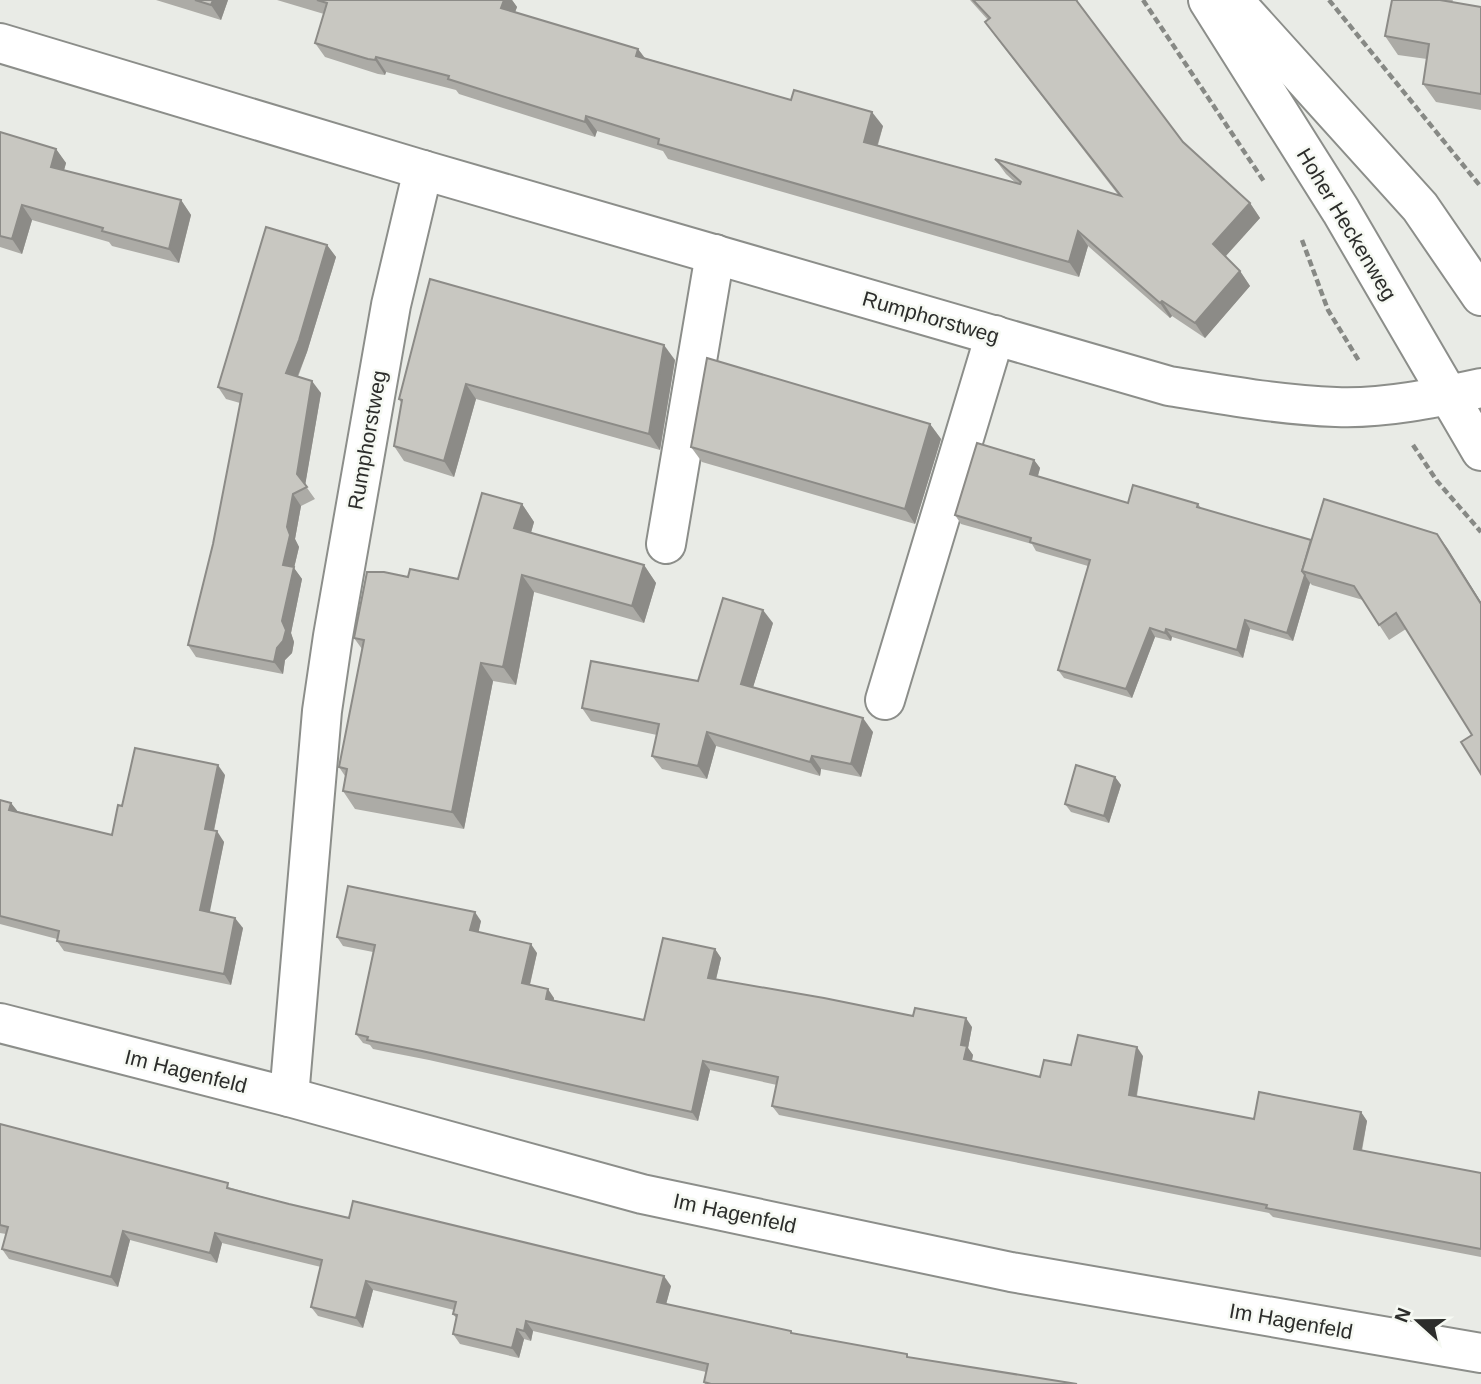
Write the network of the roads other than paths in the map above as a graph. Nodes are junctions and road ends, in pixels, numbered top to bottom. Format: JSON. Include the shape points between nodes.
{"nodes":[{"id":1,"x":1208,"y":0,"type":"edge"},
{"id":2,"x":1233,"y":0,"type":"edge"},
{"id":3,"x":0,"y":43,"type":"edge"},
{"id":4,"x":423,"y":170,"type":"junction"},
{"id":5,"x":715,"y":254,"type":"junction"},
{"id":6,"x":1481,"y":296,"type":"edge"},
{"id":7,"x":995,"y":335,"type":"junction"},
{"id":8,"x":1465,"y":392,"type":"edge"},
{"id":9,"x":1481,"y":451,"type":"edge"},
{"id":10,"x":666,"y":544,"type":"dead end"},
{"id":11,"x":885,"y":700,"type":"dead end"},
{"id":12,"x":0,"y":1023,"type":"edge"},
{"id":13,"x":289,"y":1097,"type":"junction"},
{"id":14,"x":1481,"y":1353,"type":"edge"}],
"edges":[{"from":1,"to":8,"type":"street","name":"Hoher Heckenweg","via":[[1341,211]]},
{"from":2,"to":6,"type":"street","via":[[1420,207]]},
{"from":3,"to":4,"type":"street","name":"Rumphorstweg"},
{"from":4,"to":5,"type":"street","name":"Rumphorstweg"},
{"from":4,"to":13,"type":"street","name":"Rumphorstweg","via":[[391,306],[322,712]]},
{"from":5,"to":7,"type":"street","name":"Rumphorstweg"},
{"from":5,"to":10,"type":"street"},
{"from":7,"to":8,"type":"street","name":"Rumphorstweg","via":[[1181,388],[1229,396],[1338,407]]},
{"from":7,"to":11,"type":"street"},
{"from":8,"to":9,"type":"street","name":"Hoher Heckenweg"},
{"from":12,"to":13,"type":"street","name":"Im Hagenfeld"},
{"from":13,"to":14,"type":"street","name":"Im Hagenfeld","via":[[642,1194],[1011,1272]]}]}
